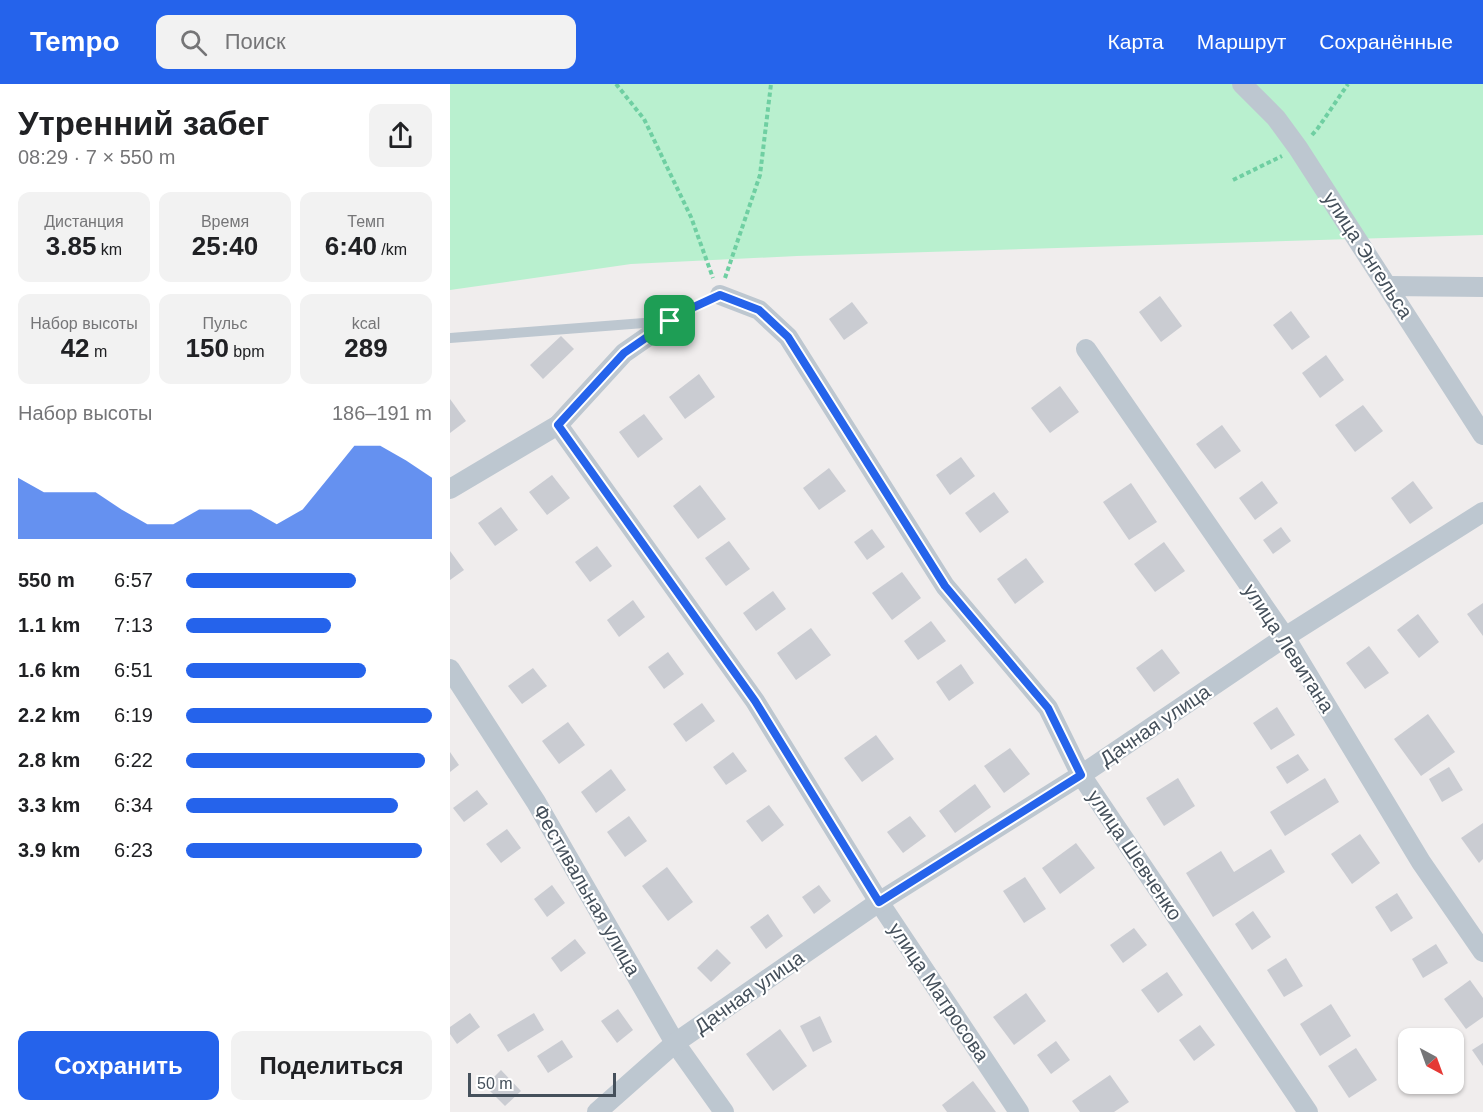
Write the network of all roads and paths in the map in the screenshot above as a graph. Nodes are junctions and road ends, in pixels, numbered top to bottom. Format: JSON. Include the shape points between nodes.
{"nodes":[{"id":1,"x":616,"y":84,"type":"edge"},
{"id":2,"x":771,"y":84,"type":"edge"},
{"id":3,"x":1242,"y":84,"type":"edge"},
{"id":4,"x":1389,"y":286,"type":"junction"},
{"id":5,"x":1483,"y":287,"type":"edge"},
{"id":6,"x":720,"y":295,"type":"junction"},
{"id":7,"x":670,"y":321,"type":"junction"},
{"id":8,"x":450,"y":338,"type":"edge"},
{"id":9,"x":1086,"y":349,"type":"dead end"},
{"id":10,"x":558,"y":425,"type":"junction"},
{"id":11,"x":1483,"y":435,"type":"edge"},
{"id":12,"x":450,"y":489,"type":"edge"},
{"id":13,"x":1483,"y":512,"type":"edge"},
{"id":14,"x":1285,"y":637,"type":"junction"},
{"id":15,"x":450,"y":669,"type":"edge"},
{"id":16,"x":1081,"y":775,"type":"junction"},
{"id":17,"x":879,"y":902,"type":"junction"},
{"id":18,"x":1483,"y":952,"type":"edge"},
{"id":19,"x":675,"y":1043,"type":"junction"},
{"id":20,"x":597,"y":1112,"type":"edge"},
{"id":21,"x":724,"y":1112,"type":"edge"},
{"id":22,"x":1019,"y":1112,"type":"edge"},
{"id":23,"x":1308,"y":1112,"type":"edge"}],
"edges":[{"from":1,"to":6,"type":"path","via":[[644,119],[691,217]]},
{"from":2,"to":6,"type":"path","via":[[760,175]]},
{"from":3,"to":4,"type":"street","name":"улица Энгельса","via":[[1276,118],[1298,148]]},
{"from":4,"to":5,"type":"street"},
{"from":4,"to":11,"type":"street","name":"улица Энгельса"},
{"from":6,"to":7,"type":"lane"},
{"from":6,"to":16,"type":"street","name":"улица Шевченко","via":[[759,310],[788,337],[945,586],[1048,708]]},
{"from":7,"to":8,"type":"lane"},
{"from":7,"to":10,"type":"street","via":[[624,353]]},
{"from":9,"to":14,"type":"street","name":"улица Левитана"},
{"from":10,"to":12,"type":"street"},
{"from":10,"to":17,"type":"street","name":"улица Матросова","via":[[755,701]]},
{"from":13,"to":14,"type":"street","name":"Дачная улица"},
{"from":14,"to":16,"type":"street","name":"Дачная улица"},
{"from":14,"to":18,"type":"street","name":"улица Левитана","via":[[1421,862]]},
{"from":15,"to":19,"type":"street","name":"Фестивальная улица","via":[[536,801]]},
{"from":16,"to":17,"type":"street","name":"Дачная улица"},
{"from":16,"to":23,"type":"street","name":"улица Шевченко"},
{"from":17,"to":19,"type":"street","name":"Дачная улица"},
{"from":17,"to":22,"type":"street","name":"улица Матросова"},
{"from":19,"to":20,"type":"street","name":"Дачная улица"},
{"from":19,"to":21,"type":"street","name":"Фестивальная улица"}]}
